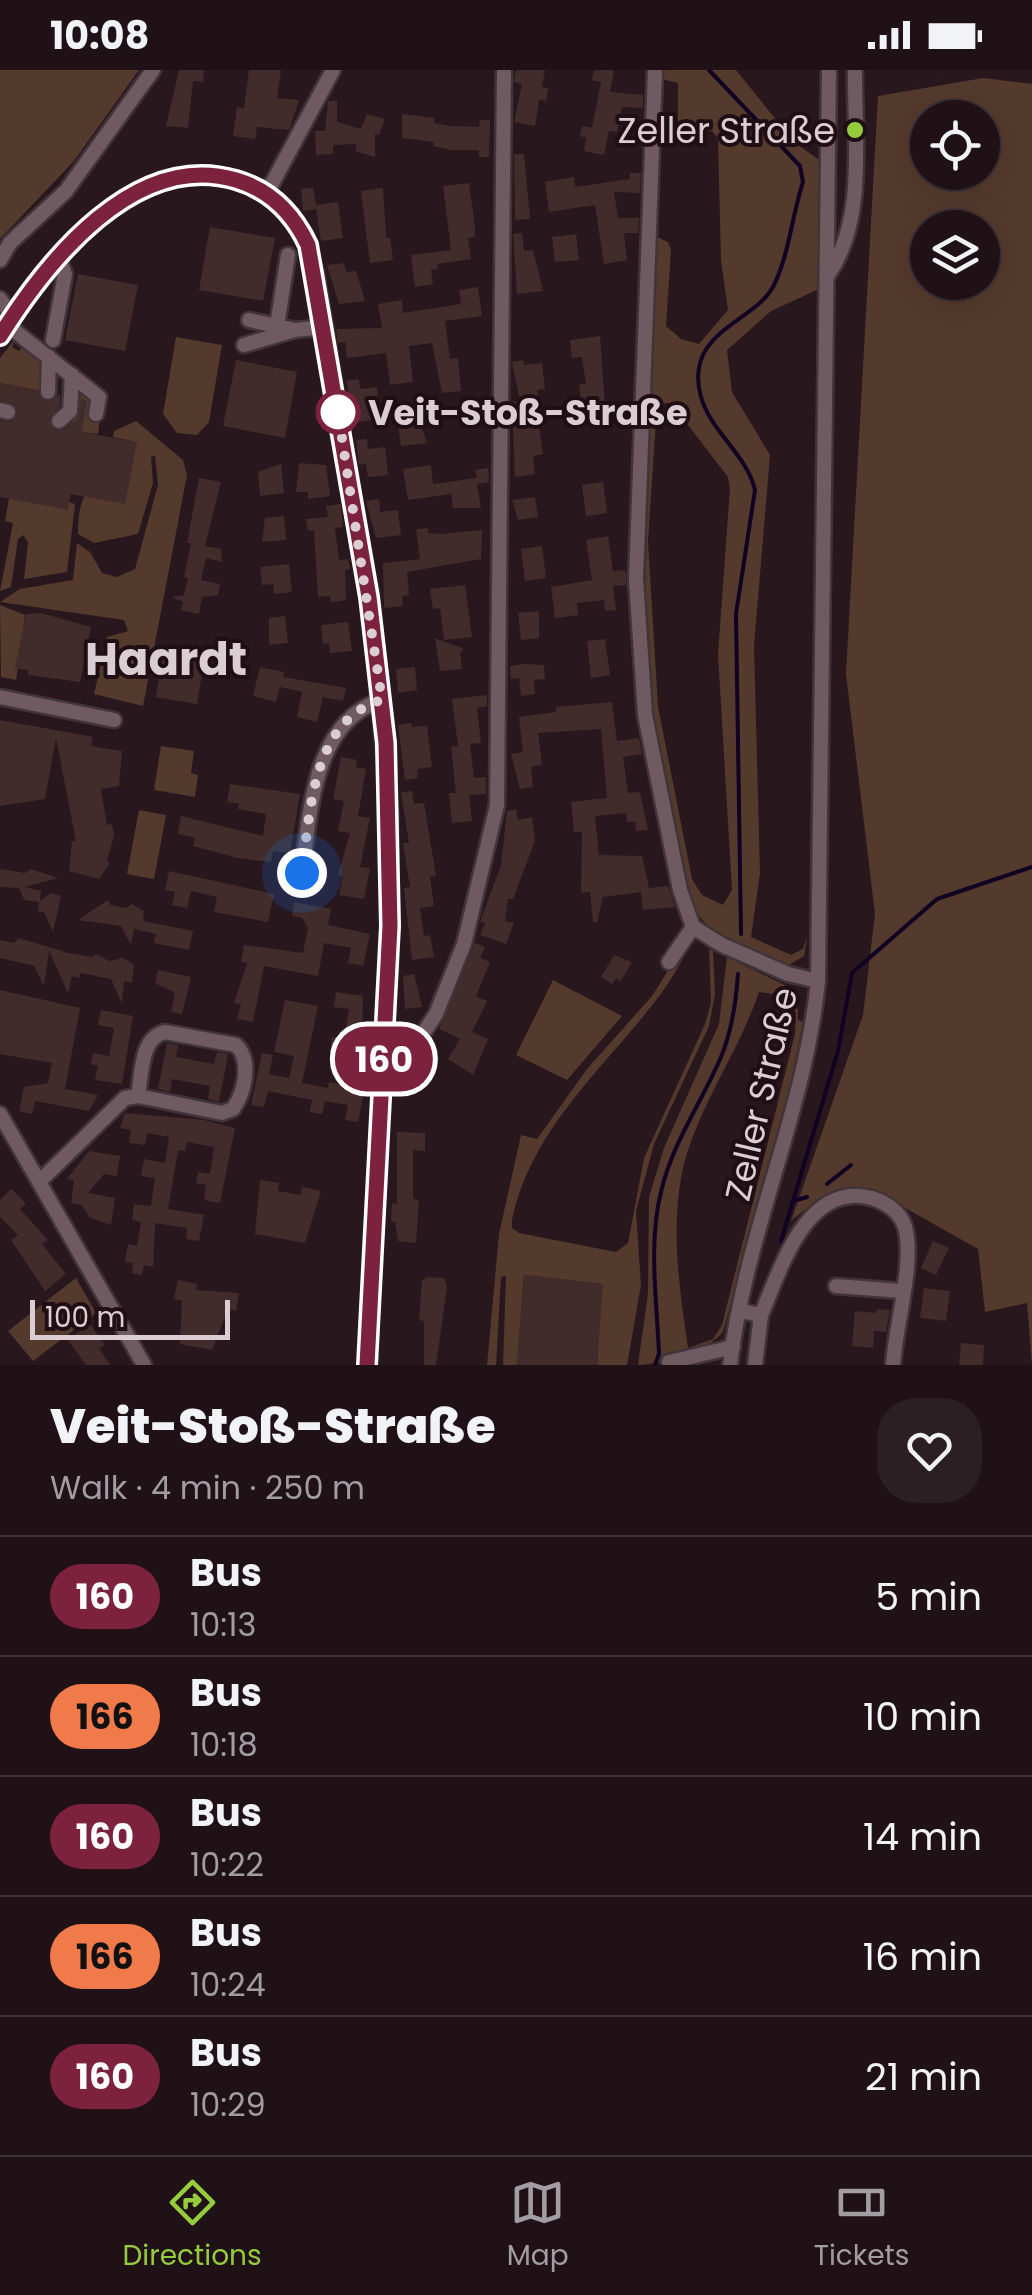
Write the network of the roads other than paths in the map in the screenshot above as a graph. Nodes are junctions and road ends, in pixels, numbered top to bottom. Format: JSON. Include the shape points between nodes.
{"nodes":[{"id":1,"x":153,"y":70,"type":"edge"},
{"id":2,"x":333,"y":70,"type":"edge"},
{"id":3,"x":504,"y":70,"type":"edge"},
{"id":4,"x":655,"y":70,"type":"edge"},
{"id":5,"x":829,"y":70,"type":"edge"},
{"id":6,"x":855,"y":70,"type":"edge"},
{"id":7,"x":267,"y":193,"type":"junction"},
{"id":8,"x":288,"y":255,"type":"dead end"},
{"id":9,"x":0,"y":260,"type":"edge"},
{"id":10,"x":59,"y":260,"type":"junction"},
{"id":11,"x":828,"y":276,"type":"junction"},
{"id":12,"x":0,"y":298,"type":"edge"},
{"id":13,"x":249,"y":320,"type":"dead end"},
{"id":14,"x":7,"y":326,"type":"edge"},
{"id":15,"x":277,"y":326,"type":"junction"},
{"id":16,"x":325,"y":327,"type":"junction"},
{"id":17,"x":295,"y":330,"type":"junction"},
{"id":18,"x":54,"y":340,"type":"dead end"},
{"id":19,"x":244,"y":345,"type":"dead end"},
{"id":20,"x":49,"y":357,"type":"junction"},
{"id":21,"x":72,"y":375,"type":"junction"},
{"id":22,"x":48,"y":392,"type":"dead end"},
{"id":23,"x":96,"y":414,"type":"dead end"},
{"id":24,"x":59,"y":421,"type":"dead end"},
{"id":25,"x":0,"y":697,"type":"edge"},
{"id":26,"x":382,"y":700,"type":"junction"},
{"id":27,"x":114,"y":720,"type":"dead end"},
{"id":28,"x":302,"y":873,"type":"dead end"},
{"id":29,"x":693,"y":927,"type":"junction"},
{"id":30,"x":669,"y":962,"type":"dead end"},
{"id":31,"x":818,"y":980,"type":"junction"},
{"id":32,"x":384,"y":1048,"type":"junction"},
{"id":33,"x":138,"y":1096,"type":"junction"},
{"id":34,"x":0,"y":1114,"type":"edge"},
{"id":35,"x":40,"y":1181,"type":"junction"},
{"id":36,"x":836,"y":1286,"type":"dead end"},
{"id":37,"x":901,"y":1291,"type":"junction"},
{"id":38,"x":740,"y":1310,"type":"junction"},
{"id":39,"x":760,"y":1315,"type":"junction"},
{"id":40,"x":732,"y":1347,"type":"junction"},
{"id":41,"x":669,"y":1362,"type":"dead end"},
{"id":42,"x":144,"y":1365,"type":"edge"},
{"id":43,"x":367,"y":1365,"type":"edge"},
{"id":44,"x":730,"y":1365,"type":"edge"},
{"id":45,"x":755,"y":1365,"type":"edge"},
{"id":46,"x":893,"y":1365,"type":"edge"}],
"edges":[{"from":1,"to":9,"type":"street","via":[[66,191]]},
{"from":2,"to":7,"type":"street"},
{"from":3,"to":32,"type":"street","via":[[497,805],[447,990],[420,1038]]},
{"from":4,"to":29,"type":"street","via":[[637,542],[640,666],[659,788]]},
{"from":5,"to":11,"type":"street","name":"Zeller Straße"},
{"from":6,"to":11,"type":"street","via":[[852,215]]},
{"from":7,"to":10,"type":"street","via":[[204,174],[160,181],[117,205]]},
{"from":7,"to":16,"type":"street","via":[[308,245]]},
{"from":8,"to":15,"type":"street"},
{"from":10,"to":14,"type":"street"},
{"from":10,"to":18,"type":"street","via":[[66,274]]},
{"from":11,"to":31,"type":"street","name":"Zeller Straße"},
{"from":12,"to":14,"type":"street"},
{"from":13,"to":15,"type":"street"},
{"from":14,"to":20,"type":"street"},
{"from":15,"to":17,"type":"street"},
{"from":16,"to":17,"type":"street"},
{"from":16,"to":26,"type":"street"},
{"from":17,"to":19,"type":"street"},
{"from":20,"to":21,"type":"street"},
{"from":20,"to":22,"type":"street"},
{"from":21,"to":23,"type":"street","via":[[98,396]]},
{"from":21,"to":24,"type":"street","via":[[70,411]]},
{"from":25,"to":27,"type":"street"},
{"from":26,"to":28,"type":"street","via":[[352,714],[326,752]]},
{"from":26,"to":32,"type":"street","via":[[392,868]]},
{"from":29,"to":30,"type":"street"},
{"from":29,"to":31,"type":"street","via":[[772,967]]},
{"from":31,"to":38,"type":"street","name":"Zeller Straße","via":[[806,1068]]},
{"from":32,"to":43,"type":"street"},
{"from":33,"to":33,"type":"street","via":[[222,1113],[233,1109],[243,1052],[236,1045],[155,1034]]},
{"from":33,"to":35,"type":"street","via":[[112,1107]]},
{"from":34,"to":35,"type":"street"},
{"from":35,"to":42,"type":"street"},
{"from":36,"to":37,"type":"street"},
{"from":37,"to":39,"type":"street","via":[[903,1222],[890,1206],[855,1196],[806,1222]]},
{"from":37,"to":46,"type":"street"},
{"from":38,"to":39,"type":"street"},
{"from":38,"to":40,"type":"street","name":"Zeller Straße"},
{"from":39,"to":45,"type":"street"},
{"from":40,"to":41,"type":"street"},
{"from":40,"to":44,"type":"street","name":"Zeller Straße"}]}
